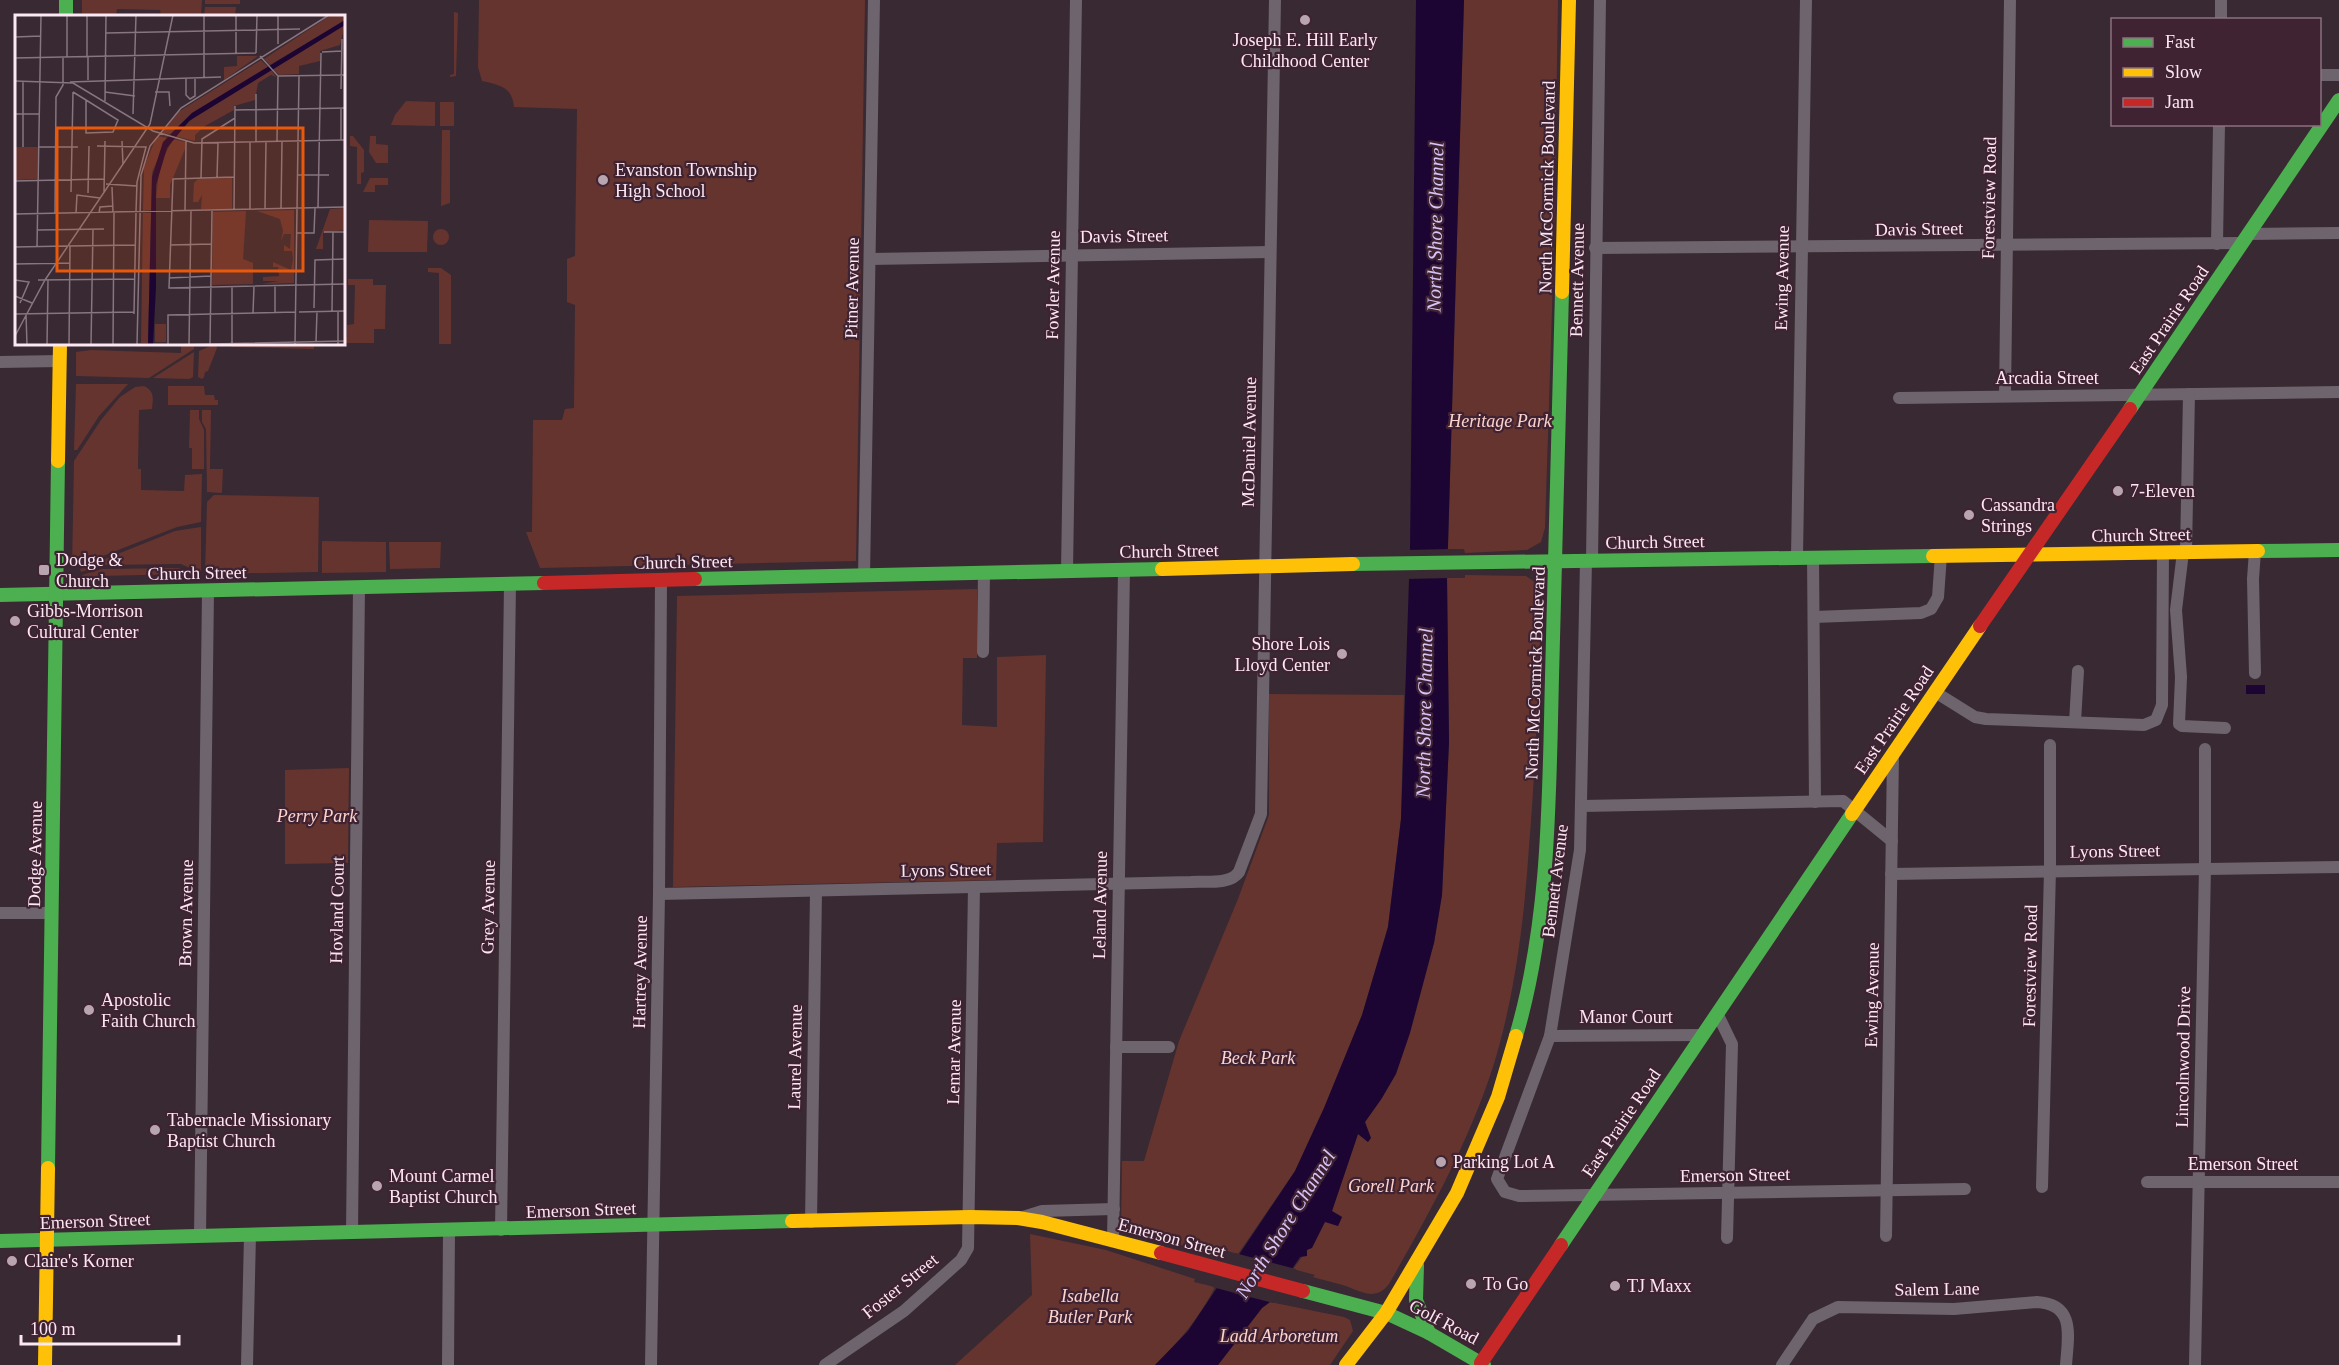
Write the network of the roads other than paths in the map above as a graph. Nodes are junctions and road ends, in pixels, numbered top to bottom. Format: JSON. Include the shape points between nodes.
{"nodes":[{"id":1,"x":874,"y":0,"type":"edge"},
{"id":2,"x":1076,"y":0,"type":"edge"},
{"id":3,"x":1275,"y":0,"type":"edge"},
{"id":4,"x":1569,"y":0,"type":"edge"},
{"id":5,"x":1600,"y":0,"type":"edge"},
{"id":6,"x":1806,"y":0,"type":"edge"},
{"id":7,"x":2010,"y":0,"type":"edge"},
{"id":8,"x":2221,"y":0,"type":"edge"},
{"id":9,"x":2221,"y":18,"type":"edge"},
{"id":10,"x":2321,"y":75,"type":"edge"},
{"id":11,"x":2339,"y":75,"type":"edge"},
{"id":12,"x":2339,"y":100,"type":"edge"},
{"id":13,"x":2219,"y":126,"type":"edge"},
{"id":14,"x":2339,"y":233,"type":"edge"},
{"id":15,"x":2246,"y":239,"type":"junction"},
{"id":16,"x":2217,"y":244,"type":"junction"},
{"id":17,"x":2007,"y":246,"type":"junction"},
{"id":18,"x":1595,"y":248,"type":"junction"},
{"id":19,"x":1801,"y":248,"type":"junction"},
{"id":20,"x":1270,"y":252,"type":"junction"},
{"id":21,"x":1071,"y":255,"type":"junction"},
{"id":22,"x":870,"y":260,"type":"junction"},
{"id":23,"x":60,"y":345,"type":"edge"},
{"id":24,"x":60,"y":361,"type":"junction"},
{"id":25,"x":0,"y":362,"type":"edge"},
{"id":26,"x":2339,"y":392,"type":"edge"},
{"id":27,"x":2189,"y":394,"type":"junction"},
{"id":28,"x":2005,"y":396,"type":"junction"},
{"id":29,"x":2139,"y":396,"type":"junction"},
{"id":30,"x":1899,"y":398,"type":"dead end"},
{"id":31,"x":2339,"y":550,"type":"edge"},
{"id":32,"x":2255,"y":551,"type":"junction"},
{"id":33,"x":2163,"y":552,"type":"junction"},
{"id":34,"x":2185,"y":552,"type":"junction"},
{"id":35,"x":2031,"y":554,"type":"junction"},
{"id":36,"x":1941,"y":555,"type":"junction"},
{"id":37,"x":1797,"y":557,"type":"junction"},
{"id":38,"x":1813,"y":557,"type":"junction"},
{"id":39,"x":1556,"y":561,"type":"junction"},
{"id":40,"x":1589,"y":561,"type":"junction"},
{"id":41,"x":1265,"y":566,"type":"junction"},
{"id":42,"x":1124,"y":570,"type":"junction"},
{"id":43,"x":1067,"y":571,"type":"junction"},
{"id":44,"x":984,"y":573,"type":"junction"},
{"id":45,"x":864,"y":576,"type":"junction"},
{"id":46,"x":661,"y":580,"type":"junction"},
{"id":47,"x":510,"y":584,"type":"junction"},
{"id":48,"x":359,"y":587,"type":"junction"},
{"id":49,"x":208,"y":591,"type":"junction"},
{"id":50,"x":56,"y":594,"type":"junction"},
{"id":51,"x":0,"y":596,"type":"edge"},
{"id":52,"x":1814,"y":617,"type":"junction"},
{"id":53,"x":983,"y":652,"type":"dead end"},
{"id":54,"x":2078,"y":672,"type":"dead end"},
{"id":55,"x":2255,"y":673,"type":"dead end"},
{"id":56,"x":1935,"y":692,"type":"junction"},
{"id":57,"x":2075,"y":722,"type":"junction"},
{"id":58,"x":2225,"y":728,"type":"dead end"},
{"id":59,"x":2050,"y":745,"type":"dead end"},
{"id":60,"x":2205,"y":749,"type":"dead end"},
{"id":61,"x":1893,"y":753,"type":"junction"},
{"id":62,"x":1815,"y":802,"type":"junction"},
{"id":63,"x":1582,"y":806,"type":"junction"},
{"id":64,"x":1854,"y":811,"type":"junction"},
{"id":65,"x":1892,"y":841,"type":"junction"},
{"id":66,"x":2339,"y":867,"type":"edge"},
{"id":67,"x":2205,"y":868,"type":"junction"},
{"id":68,"x":2050,"y":870,"type":"junction"},
{"id":69,"x":1892,"y":874,"type":"junction"},
{"id":70,"x":1233,"y":879,"type":"joint"},
{"id":71,"x":1119,"y":885,"type":"junction"},
{"id":72,"x":975,"y":887,"type":"junction"},
{"id":73,"x":816,"y":892,"type":"junction"},
{"id":74,"x":659,"y":894,"type":"junction"},
{"id":75,"x":0,"y":913,"type":"edge"},
{"id":76,"x":52,"y":913,"type":"junction"},
{"id":77,"x":1717,"y":1013,"type":"junction"},
{"id":78,"x":1702,"y":1035,"type":"junction"},
{"id":79,"x":1550,"y":1036,"type":"junction"},
{"id":80,"x":1116,"y":1047,"type":"junction"},
{"id":81,"x":1169,"y":1047,"type":"dead end"},
{"id":82,"x":2147,"y":1182,"type":"dead end"},
{"id":83,"x":2197,"y":1182,"type":"junction"},
{"id":84,"x":2339,"y":1182,"type":"edge"},
{"id":85,"x":2042,"y":1187,"type":"dead end"},
{"id":86,"x":1965,"y":1189,"type":"dead end"},
{"id":87,"x":1886,"y":1190,"type":"junction"},
{"id":88,"x":1505,"y":1192,"type":"joint"},
{"id":89,"x":1728,"y":1193,"type":"junction"},
{"id":90,"x":1594,"y":1196,"type":"junction"},
{"id":91,"x":1114,"y":1209,"type":"junction"},
{"id":92,"x":970,"y":1218,"type":"junction"},
{"id":93,"x":1018,"y":1218,"type":"junction"},
{"id":94,"x":811,"y":1222,"type":"junction"},
{"id":95,"x":654,"y":1226,"type":"junction"},
{"id":96,"x":501,"y":1230,"type":"junction"},
{"id":97,"x":450,"y":1231,"type":"junction"},
{"id":98,"x":352,"y":1233,"type":"junction"},
{"id":99,"x":250,"y":1235,"type":"junction"},
{"id":100,"x":200,"y":1236,"type":"junction"},
{"id":101,"x":1886,"y":1236,"type":"dead end"},
{"id":102,"x":1726,"y":1238,"type":"dead end"},
{"id":103,"x":47,"y":1240,"type":"junction"},
{"id":104,"x":1113,"y":1240,"type":"junction"},
{"id":105,"x":0,"y":1241,"type":"edge"},
{"id":106,"x":1418,"y":1258,"type":"junction"},
{"id":107,"x":1386,"y":1313,"type":"junction"},
{"id":108,"x":1429,"y":1333,"type":"junction"},
{"id":109,"x":1482,"y":1364,"type":"edge"},
{"id":110,"x":45,"y":1365,"type":"edge"},
{"id":111,"x":247,"y":1365,"type":"edge"},
{"id":112,"x":448,"y":1365,"type":"edge"},
{"id":113,"x":651,"y":1365,"type":"edge"},
{"id":114,"x":825,"y":1365,"type":"edge"},
{"id":115,"x":1346,"y":1365,"type":"edge"},
{"id":116,"x":1782,"y":1365,"type":"edge"},
{"id":117,"x":2066,"y":1365,"type":"edge"},
{"id":118,"x":2195,"y":1365,"type":"edge"}],
"edges":[{"from":1,"to":22,"type":"street","name":"Pitner Avenue"},
{"from":2,"to":21,"type":"street","name":"Fowler Avenue"},
{"from":3,"to":20,"type":"street","name":"McDaniel Avenue"},
{"from":4,"to":39,"type":"street","name":"North McCormick Boulevard"},
{"from":5,"to":18,"type":"street","name":"Bennett Avenue"},
{"from":6,"to":19,"type":"street","name":"Ewing Avenue"},
{"from":7,"to":17,"type":"street","name":"Forestview Road"},
{"from":8,"to":9,"type":"street"},
{"from":10,"to":11,"type":"street"},
{"from":12,"to":15,"type":"street","name":"East Prairie Road"},
{"from":13,"to":16,"type":"street"},
{"from":14,"to":15,"type":"street","name":"Davis Street"},
{"from":15,"to":16,"type":"street","name":"Davis Street"},
{"from":15,"to":29,"type":"street","name":"East Prairie Road"},
{"from":16,"to":17,"type":"street","name":"Davis Street"},
{"from":17,"to":19,"type":"street","name":"Davis Street"},
{"from":17,"to":28,"type":"street","name":"Forestview Road"},
{"from":18,"to":19,"type":"street","name":"Davis Street"},
{"from":18,"to":40,"type":"street","name":"Bennett Avenue"},
{"from":19,"to":37,"type":"street","name":"Ewing Avenue"},
{"from":20,"to":21,"type":"street","name":"Davis Street"},
{"from":20,"to":41,"type":"street","name":"McDaniel Avenue"},
{"from":21,"to":22,"type":"street","name":"Davis Street"},
{"from":21,"to":43,"type":"street","name":"Fowler Avenue"},
{"from":22,"to":45,"type":"street","name":"Pitner Avenue"},
{"from":23,"to":24,"type":"street","name":"Dodge Avenue"},
{"from":24,"to":25,"type":"street"},
{"from":24,"to":50,"type":"street","name":"Dodge Avenue"},
{"from":26,"to":27,"type":"street","name":"Arcadia Street"},
{"from":27,"to":29,"type":"street","name":"Arcadia Street"},
{"from":27,"to":34,"type":"street"},
{"from":28,"to":29,"type":"street","name":"Arcadia Street"},
{"from":28,"to":30,"type":"street","name":"Arcadia Street"},
{"from":29,"to":35,"type":"street","name":"East Prairie Road"},
{"from":31,"to":32,"type":"street","name":"Church Street"},
{"from":32,"to":34,"type":"street","name":"Church Street"},
{"from":32,"to":55,"type":"street"},
{"from":33,"to":34,"type":"street","name":"Church Street"},
{"from":33,"to":35,"type":"street","name":"Church Street"},
{"from":33,"to":57,"type":"street","via":[[2162,705],[2156,720],[2144,725]]},
{"from":34,"to":58,"type":"street","via":[[2176,610],[2181,677],[2179,724]]},
{"from":35,"to":36,"type":"street","name":"Church Street"},
{"from":35,"to":56,"type":"street","name":"East Prairie Road"},
{"from":36,"to":38,"type":"street","name":"Church Street"},
{"from":36,"to":52,"type":"street","via":[[1938,597],[1931,609],[1921,613]]},
{"from":37,"to":38,"type":"street","name":"Church Street"},
{"from":37,"to":40,"type":"street","name":"Church Street"},
{"from":38,"to":52,"type":"street"},
{"from":39,"to":40,"type":"street","name":"Church Street"},
{"from":39,"to":41,"type":"street","name":"Church Street"},
{"from":39,"to":106,"type":"street","name":"North McCormick Boulevard","via":[[1542,911],[1524,1009],[1485,1131],[1457,1192]]},
{"from":40,"to":63,"type":"street","name":"Bennett Avenue"},
{"from":41,"to":42,"type":"street","name":"Church Street"},
{"from":41,"to":70,"type":"street","name":"McDaniel Avenue","via":[[1261,814]]},
{"from":42,"to":43,"type":"street","name":"Church Street"},
{"from":42,"to":71,"type":"street","name":"Leland Avenue"},
{"from":43,"to":44,"type":"street","name":"Church Street"},
{"from":44,"to":45,"type":"street","name":"Church Street"},
{"from":44,"to":53,"type":"street"},
{"from":45,"to":46,"type":"street","name":"Church Street"},
{"from":46,"to":47,"type":"street","name":"Church Street"},
{"from":46,"to":74,"type":"street","name":"Hartrey Avenue"},
{"from":47,"to":48,"type":"street","name":"Church Street"},
{"from":47,"to":96,"type":"street","name":"Grey Avenue"},
{"from":48,"to":49,"type":"street","name":"Church Street"},
{"from":48,"to":98,"type":"street","name":"Hovland Court"},
{"from":49,"to":50,"type":"street","name":"Church Street"},
{"from":49,"to":100,"type":"street","name":"Brown Avenue"},
{"from":50,"to":51,"type":"street","name":"Church Street"},
{"from":50,"to":76,"type":"street","name":"Dodge Avenue"},
{"from":52,"to":62,"type":"street"},
{"from":54,"to":57,"type":"street"},
{"from":56,"to":57,"type":"street","via":[[1975,717]]},
{"from":56,"to":61,"type":"street","name":"East Prairie Road"},
{"from":59,"to":68,"type":"street","name":"Forestview Road"},
{"from":60,"to":67,"type":"street","name":"Lincolnwood Drive"},
{"from":61,"to":64,"type":"street","name":"East Prairie Road"},
{"from":61,"to":65,"type":"street","name":"Ewing Avenue"},
{"from":62,"to":63,"type":"street"},
{"from":62,"to":64,"type":"street","via":[[1843,801]]},
{"from":63,"to":79,"type":"street","name":"Bennett Avenue","via":[[1580,850]]},
{"from":64,"to":65,"type":"street"},
{"from":64,"to":77,"type":"street","name":"East Prairie Road"},
{"from":65,"to":69,"type":"street","name":"Ewing Avenue"},
{"from":66,"to":67,"type":"street","name":"Lyons Street"},
{"from":67,"to":68,"type":"street","name":"Lyons Street"},
{"from":67,"to":83,"type":"street","name":"Lincolnwood Drive"},
{"from":68,"to":69,"type":"street","name":"Lyons Street"},
{"from":68,"to":85,"type":"street","name":"Forestview Road"},
{"from":69,"to":87,"type":"street","name":"Ewing Avenue"},
{"from":70,"to":71,"type":"street","name":"Lyons Street"},
{"from":71,"to":72,"type":"street","name":"Lyons Street"},
{"from":71,"to":80,"type":"street","name":"Leland Avenue"},
{"from":72,"to":73,"type":"street","name":"Lyons Street"},
{"from":72,"to":92,"type":"street","name":"Lemar Avenue"},
{"from":73,"to":74,"type":"street","name":"Lyons Street"},
{"from":73,"to":94,"type":"street","name":"Laurel Avenue"},
{"from":74,"to":95,"type":"street","name":"Hartrey Avenue"},
{"from":75,"to":76,"type":"street"},
{"from":76,"to":103,"type":"street","name":"Dodge Avenue"},
{"from":77,"to":78,"type":"street","name":"East Prairie Road"},
{"from":77,"to":89,"type":"street","via":[[1732,1044]]},
{"from":78,"to":79,"type":"street","name":"Manor Court"},
{"from":78,"to":90,"type":"street","name":"East Prairie Road"},
{"from":79,"to":88,"type":"street","name":"Bennett Avenue","via":[[1497,1179]]},
{"from":80,"to":81,"type":"street"},
{"from":80,"to":91,"type":"street","name":"Leland Avenue"},
{"from":82,"to":83,"type":"street","name":"Emerson Street"},
{"from":83,"to":84,"type":"street","name":"Emerson Street"},
{"from":83,"to":118,"type":"street","name":"Lincolnwood Drive"},
{"from":86,"to":87,"type":"street","name":"Emerson Street"},
{"from":87,"to":89,"type":"street","name":"Emerson Street"},
{"from":87,"to":101,"type":"street","name":"Ewing Avenue"},
{"from":88,"to":90,"type":"street","name":"Emerson Street","via":[[1519,1196]]},
{"from":89,"to":90,"type":"street","name":"Emerson Street"},
{"from":89,"to":102,"type":"street"},
{"from":90,"to":109,"type":"street","name":"East Prairie Road"},
{"from":91,"to":93,"type":"street","name":"Emerson Street","via":[[1042,1211]]},
{"from":91,"to":104,"type":"street","name":"Leland Avenue"},
{"from":92,"to":93,"type":"street","name":"Emerson Street"},
{"from":92,"to":94,"type":"street","name":"Emerson Street"},
{"from":92,"to":114,"type":"street","name":"Foster Street","via":[[968,1248],[961,1260],[904,1311]]},
{"from":93,"to":104,"type":"street","name":"Emerson Street"},
{"from":94,"to":95,"type":"street","name":"Emerson Street"},
{"from":95,"to":96,"type":"street","name":"Emerson Street"},
{"from":95,"to":113,"type":"street","name":"Hartrey Avenue"},
{"from":96,"to":97,"type":"street","name":"Emerson Street"},
{"from":97,"to":98,"type":"street","name":"Emerson Street"},
{"from":97,"to":112,"type":"street"},
{"from":98,"to":99,"type":"street","name":"Emerson Street"},
{"from":99,"to":100,"type":"street","name":"Emerson Street"},
{"from":99,"to":111,"type":"street"},
{"from":100,"to":103,"type":"street","name":"Emerson Street"},
{"from":103,"to":105,"type":"street","name":"Emerson Street"},
{"from":103,"to":110,"type":"street","name":"Dodge Avenue"},
{"from":104,"to":107,"type":"street","name":"Emerson Street"},
{"from":106,"to":107,"type":"street","name":"North McCormick Boulevard"},
{"from":106,"to":108,"type":"street","via":[[1415,1297]]},
{"from":107,"to":108,"type":"street","name":"Golf Road"},
{"from":107,"to":115,"type":"street","name":"North McCormick Boulevard"},
{"from":108,"to":109,"type":"street","name":"Golf Road"},
{"from":116,"to":117,"type":"street","name":"Salem Lane","via":[[1813,1319],[1838,1307],[1954,1309],[2037,1302],[2057,1309],[2067,1320]]}]}
